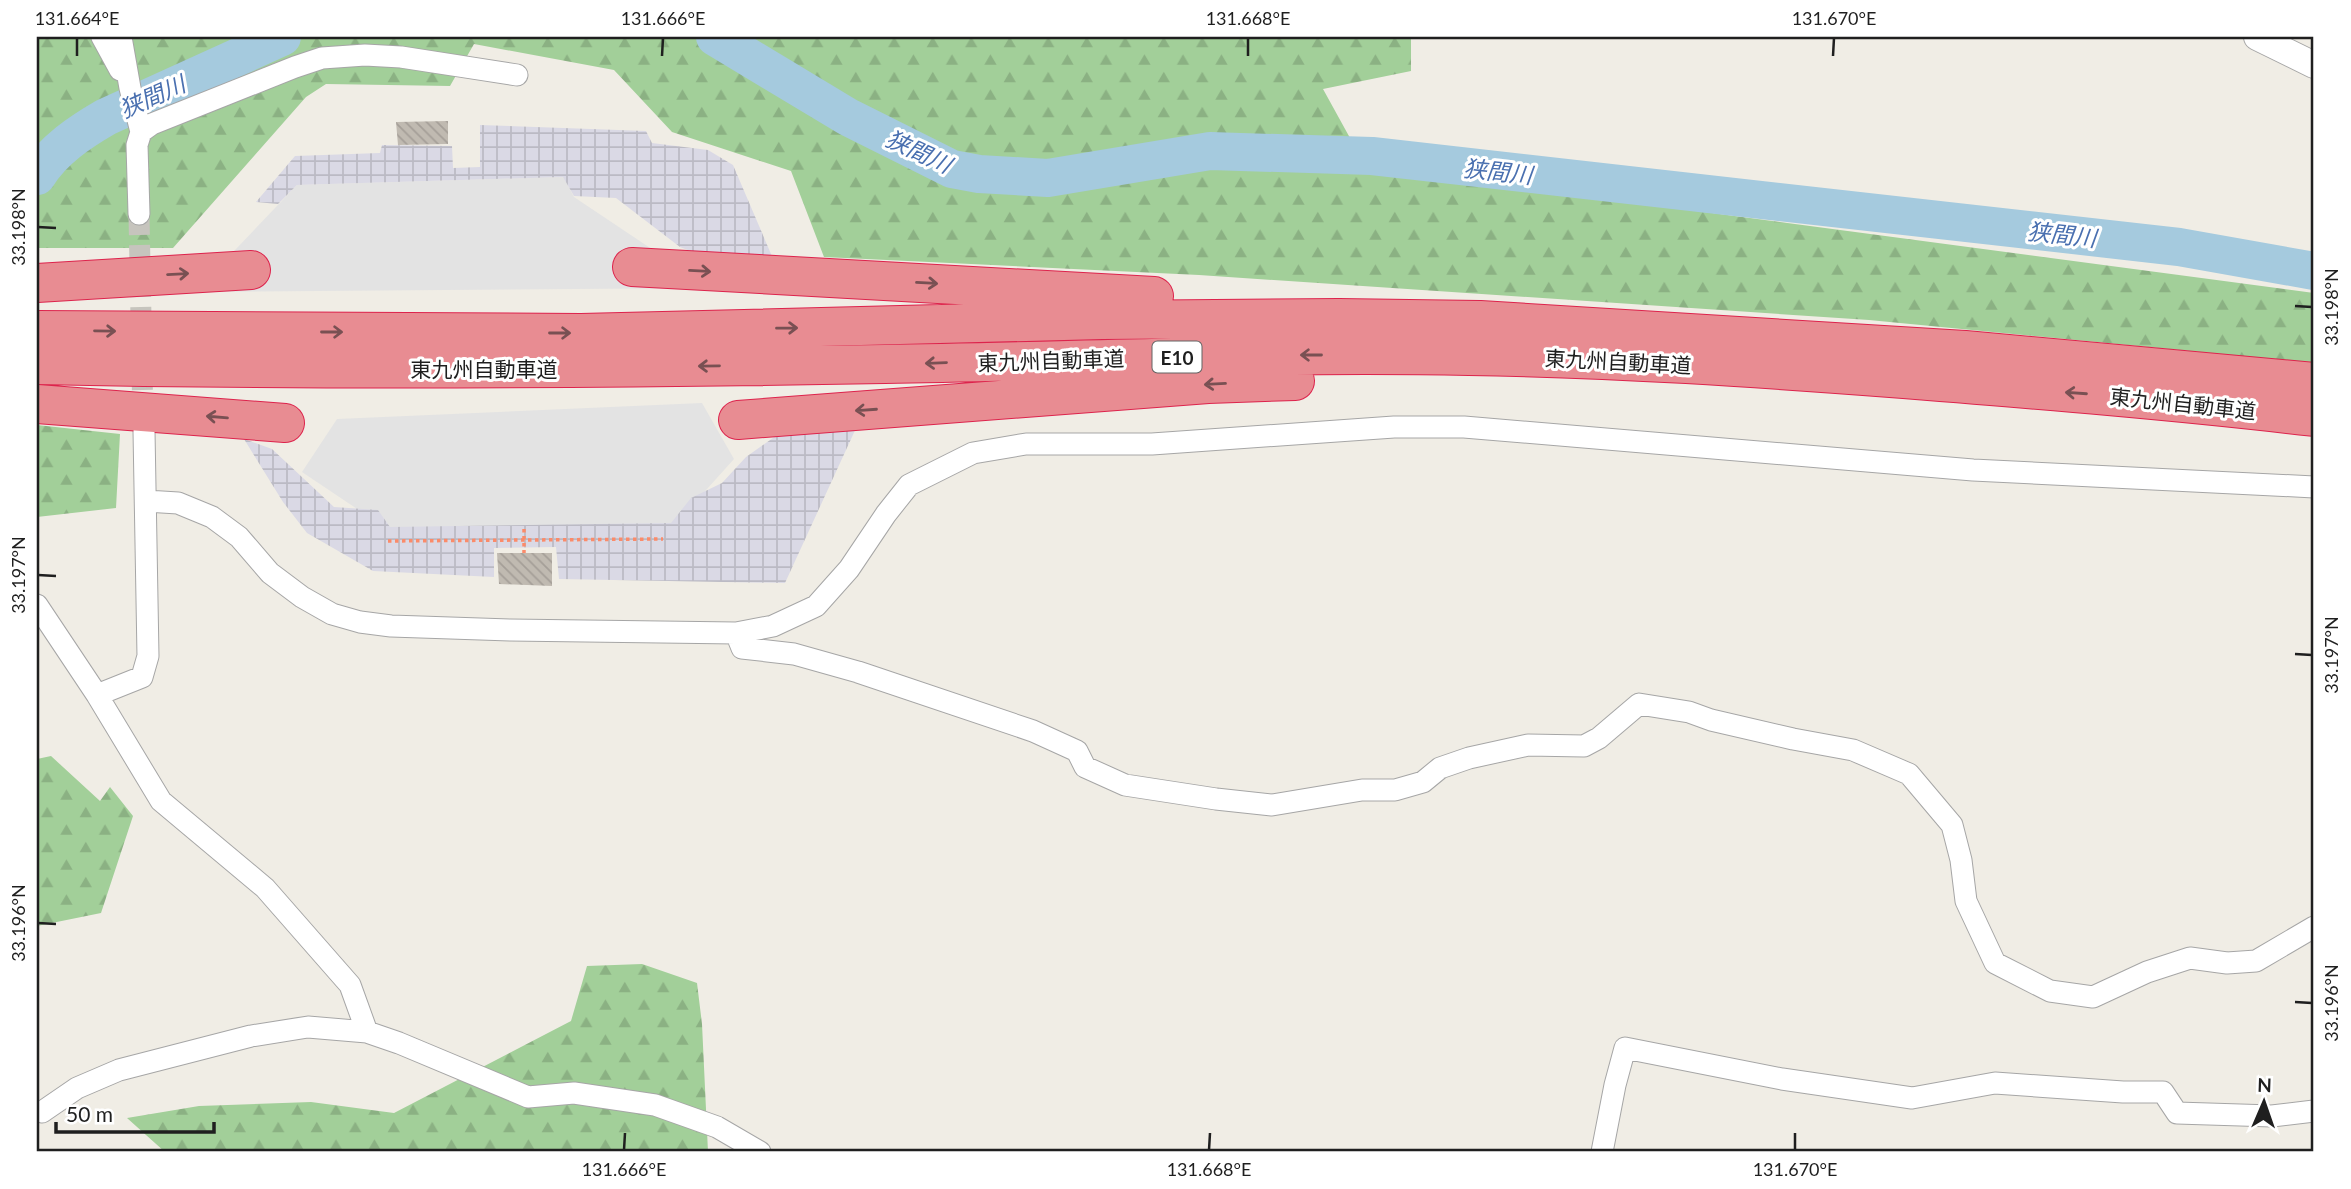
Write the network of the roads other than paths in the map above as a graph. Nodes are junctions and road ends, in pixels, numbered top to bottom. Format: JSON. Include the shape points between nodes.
{"nodes":[{"id":1,"x":102,"y":37,"type":"edge"},
{"id":2,"x":121,"y":37,"type":"edge"},
{"id":3,"x":2257,"y":37,"type":"edge"},
{"id":4,"x":2314,"y":65,"type":"edge"},
{"id":5,"x":517,"y":75,"type":"dead end"},
{"id":6,"x":130,"y":88,"type":"junction"},
{"id":7,"x":141,"y":132,"type":"junction"},
{"id":8,"x":139,"y":214,"type":"tunnel mouth"},
{"id":9,"x":632,"y":267,"type":"dead end"},
{"id":10,"x":251,"y":270,"type":"dead end"},
{"id":11,"x":37,"y":283,"type":"edge"},
{"id":12,"x":1480,"y":320,"type":"junction"},
{"id":13,"x":37,"y":330,"type":"edge"},
{"id":14,"x":37,"y":365,"type":"edge"},
{"id":15,"x":1846,"y":374,"type":"junction"},
{"id":16,"x":2314,"y":383,"type":"edge"},
{"id":17,"x":37,"y":404,"type":"edge"},
{"id":18,"x":2314,"y":417,"type":"edge"},
{"id":19,"x":738,"y":420,"type":"dead end"},
{"id":20,"x":285,"y":424,"type":"dead end"},
{"id":21,"x":144,"y":431,"type":"tunnel mouth"},
{"id":22,"x":2314,"y":487,"type":"edge"},
{"id":23,"x":146,"y":501,"type":"junction"},
{"id":24,"x":37,"y":605,"type":"edge"},
{"id":25,"x":736,"y":633,"type":"junction"},
{"id":26,"x":97,"y":695,"type":"junction"},
{"id":27,"x":2314,"y":927,"type":"edge"},
{"id":28,"x":367,"y":1032,"type":"junction"},
{"id":29,"x":2314,"y":1111,"type":"edge"},
{"id":30,"x":42,"y":1112,"type":"dead end"},
{"id":31,"x":760,"y":1152,"type":"edge"},
{"id":32,"x":1602,"y":1152,"type":"edge"}],
"edges":[{"from":1,"to":6,"type":"street"},
{"from":2,"to":6,"type":"street"},
{"from":3,"to":4,"type":"street"},
{"from":5,"to":7,"type":"street","via":[[401,57],[322,58]]},
{"from":6,"to":7,"type":"street"},
{"from":7,"to":8,"type":"street","via":[[137,145]]},
{"from":9,"to":12,"type":"highway","one_way":true,"via":[[1302,304]]},
{"from":11,"to":10,"type":"highway","one_way":true},
{"from":13,"to":12,"type":"highway","name":"東九州自動車道","number":"E10","one_way":true,"via":[[581,333],[1102,320]]},
{"from":12,"to":16,"type":"highway","name":"東九州自動車道","number":"E10","via":[[1965,350]]},
{"from":15,"to":14,"type":"highway","name":"東九州自動車道","number":"E10","one_way":true,"via":[[1470,355],[888,365],[198,369]]},
{"from":18,"to":15,"type":"highway","name":"東九州自動車道","number":"E10","one_way":true,"via":[[2152,398]]},
{"from":15,"to":19,"type":"highway","one_way":true,"via":[[1413,376],[1208,384]]},
{"from":20,"to":17,"type":"highway","one_way":true},
{"from":21,"to":23,"type":"street"},
{"from":22,"to":25,"type":"street","via":[[1973,470],[1464,427],[1394,427],[1152,444],[1026,444],[973,453],[909,485],[849,569],[816,606],[773,626]]},
{"from":23,"to":25,"type":"street","via":[[178,503],[212,517],[302,597],[332,614],[360,622],[497,630]]},
{"from":23,"to":26,"type":"street","via":[[148,656],[142,677]]},
{"from":24,"to":26,"type":"street"},
{"from":25,"to":27,"type":"street","via":[[742,648],[794,654],[858,672],[1033,731],[1077,751],[1084,768],[1125,785],[1272,805],[1362,790],[1395,790],[1423,782],[1440,768],[1469,758],[1528,745],[1584,746],[1639,704],[1853,750],[1909,774],[1952,825],[1966,901],[1995,963],[2050,991],[2093,997],[2190,958],[2256,961]]},
{"from":26,"to":28,"type":"street","via":[[161,801],[265,888],[350,985]]},
{"from":28,"to":30,"type":"street","via":[[308,1027],[251,1036],[119,1070],[77,1088]]},
{"from":28,"to":31,"type":"street","via":[[528,1097],[574,1093],[655,1105],[717,1127]]},
{"from":29,"to":32,"type":"street","via":[[2272,1116],[2176,1113],[2163,1092],[1995,1083],[1912,1098],[1782,1079],[1625,1048]]}]}
